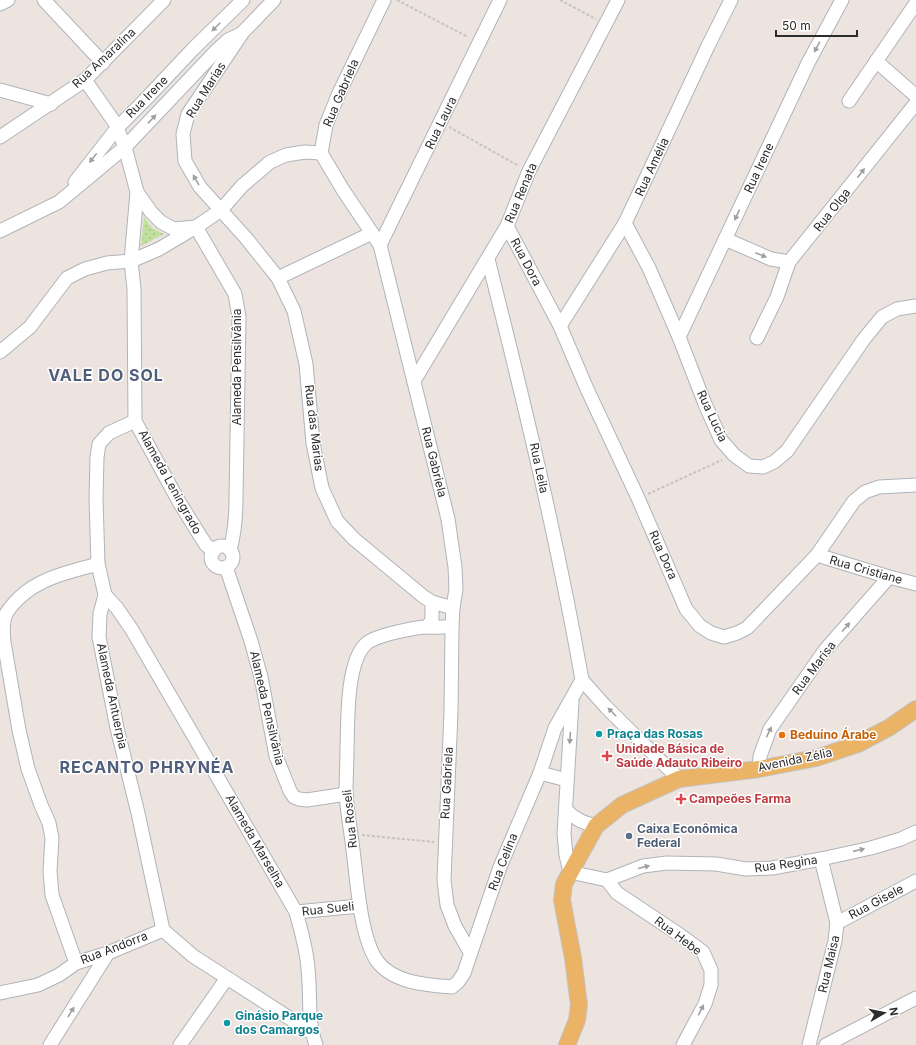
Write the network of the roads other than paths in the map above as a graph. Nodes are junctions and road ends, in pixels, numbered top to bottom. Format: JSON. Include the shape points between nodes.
{"nodes":[{"id":1,"x":8,"y":0,"type":"edge"},
{"id":2,"x":44,"y":0,"type":"edge"},
{"id":3,"x":164,"y":0,"type":"edge"},
{"id":4,"x":243,"y":0,"type":"edge"},
{"id":5,"x":384,"y":0,"type":"edge"},
{"id":6,"x":500,"y":0,"type":"edge"},
{"id":7,"x":618,"y":0,"type":"edge"},
{"id":8,"x":731,"y":0,"type":"edge"},
{"id":9,"x":842,"y":0,"type":"edge"},
{"id":10,"x":273,"y":1,"type":"edge"},
{"id":11,"x":916,"y":3,"type":"edge"},
{"id":12,"x":0,"y":4,"type":"edge"},
{"id":13,"x":243,"y":32,"type":"junction"},
{"id":14,"x":876,"y":61,"type":"junction"},
{"id":15,"x":103,"y":63,"type":"junction"},
{"id":16,"x":85,"y":80,"type":"junction"},
{"id":17,"x":0,"y":90,"type":"edge"},
{"id":18,"x":916,"y":96,"type":"edge"},
{"id":19,"x":848,"y":100,"type":"dead end"},
{"id":20,"x":916,"y":103,"type":"edge"},
{"id":21,"x":51,"y":104,"type":"junction"},
{"id":22,"x":117,"y":128,"type":"junction"},
{"id":23,"x":0,"y":137,"type":"edge"},
{"id":24,"x":125,"y":147,"type":"junction"},
{"id":25,"x":322,"y":153,"type":"junction"},
{"id":26,"x":137,"y":192,"type":"junction"},
{"id":27,"x":59,"y":202,"type":"junction"},
{"id":28,"x":221,"y":210,"type":"junction"},
{"id":29,"x":625,"y":223,"type":"junction"},
{"id":30,"x":507,"y":226,"type":"junction"},
{"id":31,"x":196,"y":227,"type":"junction"},
{"id":32,"x":0,"y":231,"type":"edge"},
{"id":33,"x":372,"y":233,"type":"junction"},
{"id":34,"x":725,"y":239,"type":"junction"},
{"id":35,"x":380,"y":245,"type":"junction"},
{"id":36,"x":488,"y":259,"type":"junction"},
{"id":37,"x":131,"y":261,"type":"junction"},
{"id":38,"x":789,"y":262,"type":"junction"},
{"id":39,"x":278,"y":278,"type":"junction"},
{"id":40,"x":916,"y":306,"type":"edge"},
{"id":41,"x":560,"y":326,"type":"junction"},
{"id":42,"x":679,"y":337,"type":"junction"},
{"id":43,"x":757,"y":338,"type":"dead end"},
{"id":44,"x":0,"y":352,"type":"edge"},
{"id":45,"x":414,"y":381,"type":"junction"},
{"id":46,"x":135,"y":421,"type":"junction"},
{"id":47,"x":916,"y":485,"type":"edge"},
{"id":48,"x":230,"y":550,"type":"junction"},
{"id":49,"x":214,"y":551,"type":"junction"},
{"id":50,"x":817,"y":555,"type":"junction"},
{"id":51,"x":98,"y":564,"type":"junction"},
{"id":52,"x":226,"y":567,"type":"junction"},
{"id":53,"x":889,"y":577,"type":"junction"},
{"id":54,"x":916,"y":584,"type":"edge"},
{"id":55,"x":105,"y":595,"type":"junction"},
{"id":56,"x":432,"y":602,"type":"junction"},
{"id":57,"x":453,"y":608,"type":"junction"},
{"id":58,"x":452,"y":626,"type":"junction"},
{"id":59,"x":427,"y":627,"type":"junction"},
{"id":60,"x":582,"y":680,"type":"junction"},
{"id":61,"x":572,"y":699,"type":"junction"},
{"id":62,"x":916,"y":709,"type":"edge"},
{"id":63,"x":759,"y":769,"type":"junction"},
{"id":64,"x":540,"y":773,"type":"junction"},
{"id":65,"x":679,"y":779,"type":"junction"},
{"id":66,"x":567,"y":780,"type":"junction"},
{"id":67,"x":346,"y":794,"type":"junction"},
{"id":68,"x":566,"y":810,"type":"junction"},
{"id":69,"x":596,"y":826,"type":"junction"},
{"id":70,"x":916,"y":832,"type":"edge"},
{"id":71,"x":821,"y":859,"type":"junction"},
{"id":72,"x":570,"y":872,"type":"junction"},
{"id":73,"x":607,"y":880,"type":"junction"},
{"id":74,"x":916,"y":881,"type":"edge"},
{"id":75,"x":360,"y":906,"type":"junction"},
{"id":76,"x":296,"y":912,"type":"junction"},
{"id":77,"x":837,"y":923,"type":"junction"},
{"id":78,"x":163,"y":930,"type":"junction"},
{"id":79,"x":470,"y":952,"type":"junction"},
{"id":80,"x":108,"y":953,"type":"junction"},
{"id":81,"x":76,"y":963,"type":"junction"},
{"id":82,"x":226,"y":978,"type":"junction"},
{"id":83,"x":0,"y":992,"type":"edge"},
{"id":84,"x":916,"y":998,"type":"edge"},
{"id":85,"x":311,"y":1032,"type":"junction"},
{"id":86,"x":50,"y":1045,"type":"edge"},
{"id":87,"x":180,"y":1045,"type":"edge"},
{"id":88,"x":316,"y":1045,"type":"edge"},
{"id":89,"x":567,"y":1045,"type":"edge"},
{"id":90,"x":683,"y":1045,"type":"edge"},
{"id":91,"x":809,"y":1045,"type":"edge"},
{"id":92,"x":826,"y":1045,"type":"edge"}],
"edges":[{"from":1,"to":12,"type":"street"},
{"from":2,"to":15,"type":"street"},
{"from":3,"to":15,"type":"street","name":"Rua Amaralina"},
{"from":4,"to":22,"type":"street","name":"Rua Irene","one_way":true},
{"from":5,"to":25,"type":"street","name":"Rua Gabriela","via":[[326,125]]},
{"from":6,"to":35,"type":"street","name":"Rua Laura"},
{"from":7,"to":30,"type":"street","name":"Rua Renata","via":[[529,171]]},
{"from":8,"to":29,"type":"street","name":"Rua Amélia"},
{"from":9,"to":34,"type":"street","name":"Rua Irene","one_way":true,"via":[[808,63]]},
{"from":10,"to":13,"type":"street","name":"Rua Marias"},
{"from":11,"to":14,"type":"street"},
{"from":24,"to":13,"type":"street","name":"Rua Irene","one_way":true,"via":[[216,50]]},
{"from":28,"to":13,"type":"street","name":"Rua Marias","one_way":true,"via":[[200,187],[185,161],[183,134],[188,114]]},
{"from":14,"to":18,"type":"street"},
{"from":14,"to":19,"type":"street"},
{"from":15,"to":16,"type":"street","name":"Rua Amaralina"},
{"from":16,"to":21,"type":"street","name":"Rua Amaralina"},
{"from":16,"to":22,"type":"street"},
{"from":17,"to":21,"type":"street"},
{"from":38,"to":20,"type":"street","name":"Rua Olga","one_way":true},
{"from":21,"to":23,"type":"street","name":"Rua Amaralina"},
{"from":22,"to":24,"type":"street"},
{"from":22,"to":27,"type":"street","name":"Rua Irene","one_way":true},
{"from":24,"to":26,"type":"street"},
{"from":24,"to":27,"type":"street","name":"Rua Irene"},
{"from":25,"to":28,"type":"street","via":[[286,155],[270,162],[242,186]]},
{"from":25,"to":33,"type":"street","name":"Rua Gabriela"},
{"from":26,"to":31,"type":"street","via":[[161,222],[174,229]]},
{"from":26,"to":37,"type":"street","name":"Alameda Leningrado"},
{"from":27,"to":32,"type":"street","name":"Rua Irene"},
{"from":28,"to":31,"type":"street"},
{"from":28,"to":39,"type":"street","name":"Rua das Marias"},
{"from":29,"to":41,"type":"street","name":"Rua Amélia"},
{"from":29,"to":42,"type":"street","name":"Rua Lucia"},
{"from":30,"to":36,"type":"street","name":"Rua Renata"},
{"from":30,"to":41,"type":"street","name":"Rua Dora"},
{"from":31,"to":37,"type":"street","via":[[159,249]]},
{"from":31,"to":48,"type":"street","name":"Alameda Pensilvânia","via":[[235,294],[239,317],[236,522]]},
{"from":33,"to":35,"type":"street","name":"Rua Gabriela"},
{"from":33,"to":39,"type":"street"},
{"from":34,"to":38,"type":"street","one_way":true,"via":[[771,259]]},
{"from":34,"to":42,"type":"street","name":"Rua Irene"},
{"from":35,"to":45,"type":"street","name":"Rua Gabriela"},
{"from":36,"to":45,"type":"street","name":"Rua Renata"},
{"from":36,"to":60,"type":"street","name":"Rua Leila","via":[[520,385],[561,570]]},
{"from":37,"to":44,"type":"street","via":[[106,263],[67,278],[30,328]]},
{"from":37,"to":46,"type":"street","name":"Alameda Leningrado","via":[[134,289]]},
{"from":38,"to":43,"type":"street","name":"Rua Olga","via":[[777,297]]},
{"from":39,"to":56,"type":"street","name":"Rua das Marias","via":[[294,311],[306,364],[313,443],[322,488],[337,521],[354,539]]},
{"from":40,"to":42,"type":"street","name":"Rua Lucia","via":[[897,308],[882,317],[787,451],[763,467],[749,466],[734,455],[721,440]]},
{"from":41,"to":50,"type":"street","name":"Rua Dora","via":[[686,609],[700,626],[724,637],[747,628]]},
{"from":45,"to":57,"type":"street","name":"Rua Gabriela","via":[[448,519],[456,574]]},
{"from":46,"to":49,"type":"street","name":"Alameda Leningrado","via":[[178,500],[206,544]]},
{"from":46,"to":51,"type":"street","name":"Alameda Antuerpia","via":[[109,433],[99,444],[96,498]]},
{"from":47,"to":50,"type":"street","name":"Rua Dora","via":[[879,487],[865,492],[850,507]]},
{"from":48,"to":49,"type":"street","via":[[218,547]]},
{"from":48,"to":52,"type":"street","via":[[233,555],[232,561]]},
{"from":49,"to":52,"type":"street","via":[[213,563],[217,567]]},
{"from":50,"to":53,"type":"street","name":"Rua Cristiane"},
{"from":51,"to":55,"type":"street","name":"Alameda Antuerpia"},
{"from":51,"to":81,"type":"street","via":[[46,579],[34,586],[14,603],[6,614],[3,628],[16,714],[28,769],[49,823],[52,838],[52,895]]},
{"from":52,"to":67,"type":"street","name":"Alameda Pensilvânia","via":[[261,677],[276,756],[290,791],[294,797],[307,800]]},
{"from":53,"to":54,"type":"street","name":"Rua Cristiane"},
{"from":63,"to":53,"type":"street","name":"Rua Marisa","one_way":true,"via":[[760,756],[770,729],[825,650]]},
{"from":55,"to":76,"type":"street","name":"Alameda Marselha","via":[[132,630]]},
{"from":55,"to":78,"type":"street","name":"Alameda Antuerpia","via":[[100,614],[99,636]]},
{"from":56,"to":57,"type":"street","name":"Rua das Marias"},
{"from":56,"to":59,"type":"street","via":[[432,620]]},
{"from":57,"to":58,"type":"street","name":"Rua Gabriela"},
{"from":58,"to":59,"type":"street","name":"Rua Roseli"},
{"from":58,"to":79,"type":"street","name":"Rua Gabriela","via":[[444,880],[447,905],[455,926]]},
{"from":59,"to":67,"type":"street","name":"Rua Roseli","via":[[384,635],[367,643],[358,656],[349,696]]},
{"from":60,"to":61,"type":"street","name":"Rua Celina"},
{"from":65,"to":60,"type":"street","one_way":true},
{"from":61,"to":64,"type":"street","name":"Rua Celina","via":[[555,728]]},
{"from":61,"to":66,"type":"street","one_way":true},
{"from":62,"to":63,"type":"main road","name":"Avenida Zélia","via":[[858,744],[816,758]]},
{"from":63,"to":65,"type":"main road","name":"Avenida Zélia"},
{"from":64,"to":66,"type":"street"},
{"from":64,"to":79,"type":"street","name":"Rua Celina","via":[[500,867]]},
{"from":65,"to":69,"type":"main road","name":"Avenida Zélia","via":[[622,805]]},
{"from":66,"to":68,"type":"street"},
{"from":67,"to":75,"type":"street","name":"Rua Roseli"},
{"from":68,"to":69,"type":"street","via":[[585,824]]},
{"from":68,"to":72,"type":"street","via":[[564,834]]},
{"from":69,"to":72,"type":"main road","name":"Avenida Zélia"},
{"from":71,"to":70,"type":"street","name":"Rua Regina","one_way":true,"via":[[901,839]]},
{"from":73,"to":71,"type":"street","name":"Rua Regina","one_way":true,"via":[[644,866],[667,863],[716,864],[746,869],[772,868]]},
{"from":71,"to":77,"type":"street","name":"Rua Maisa"},
{"from":72,"to":73,"type":"street"},
{"from":72,"to":89,"type":"main road","name":"Avenida Zélia","via":[[564,884],[562,900],[579,1005],[578,1020]]},
{"from":90,"to":73,"type":"street","name":"Rua Hebe","one_way":true,"via":[[705,1004],[711,985],[711,970],[703,952],[617,893]]},
{"from":74,"to":77,"type":"street","name":"Rua Gisele"},
{"from":75,"to":76,"type":"street","name":"Rua Sueli"},
{"from":75,"to":79,"type":"street","name":"Rua Roseli","via":[[368,944],[378,962],[391,974],[409,981],[452,987],[464,973]]},
{"from":76,"to":85,"type":"street","name":"Alameda Marselha","via":[[308,968]]},
{"from":77,"to":91,"type":"street","name":"Rua Maisa","via":[[835,941]]},
{"from":78,"to":80,"type":"street","name":"Rua Andorra"},
{"from":78,"to":82,"type":"street","via":[[192,956]]},
{"from":80,"to":81,"type":"street","name":"Rua Andorra"},
{"from":86,"to":80,"type":"street","one_way":true},
{"from":81,"to":83,"type":"street","name":"Rua Andorra","via":[[38,985]]},
{"from":82,"to":85,"type":"street"},
{"from":82,"to":87,"type":"street"},
{"from":84,"to":92,"type":"street"},
{"from":85,"to":88,"type":"street","name":"Alameda Marselha"}]}
